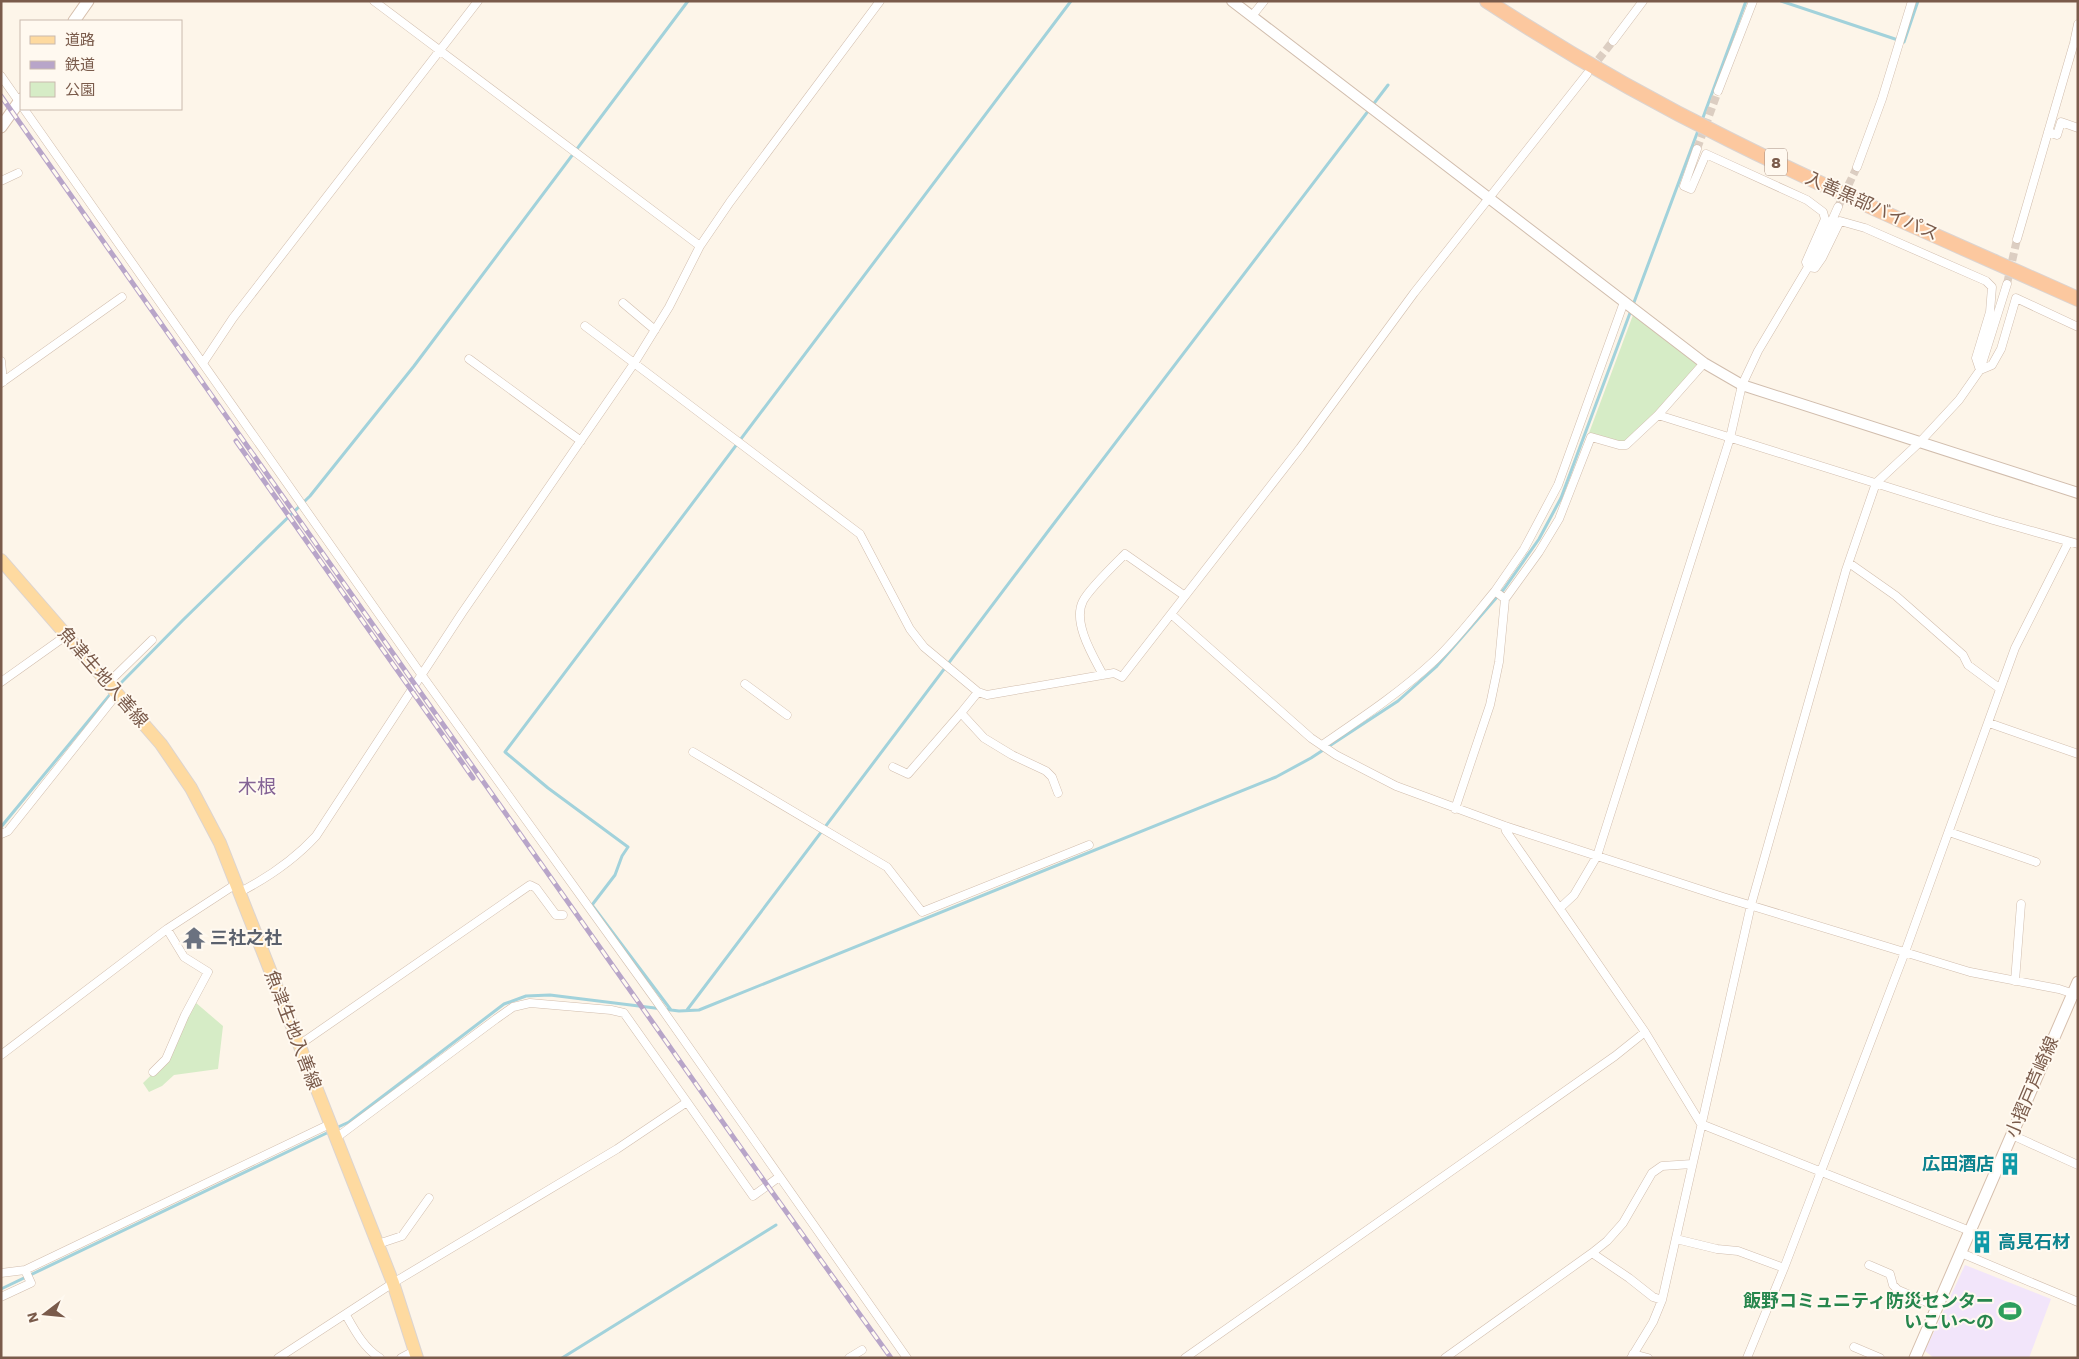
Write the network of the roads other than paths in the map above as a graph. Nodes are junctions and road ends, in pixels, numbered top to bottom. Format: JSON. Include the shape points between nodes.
{"nodes":[{"id":1,"x":88,"y":1,"type":"edge"},
{"id":2,"x":374,"y":1,"type":"edge"},
{"id":3,"x":478,"y":1,"type":"edge"},
{"id":4,"x":880,"y":1,"type":"edge"},
{"id":5,"x":1232,"y":1,"type":"edge"},
{"id":6,"x":1264,"y":1,"type":"edge"},
{"id":7,"x":1487,"y":1,"type":"edge"},
{"id":8,"x":1643,"y":1,"type":"edge"},
{"id":9,"x":1753,"y":1,"type":"edge"},
{"id":10,"x":1912,"y":1,"type":"edge"},
{"id":11,"x":1252,"y":16,"type":"junction"},
{"id":12,"x":75,"y":20,"type":"edge"},
{"id":13,"x":2078,"y":24,"type":"edge"},
{"id":14,"x":1612,"y":41,"type":"tunnel mouth"},
{"id":15,"x":440,"y":52,"type":"junction"},
{"id":16,"x":1587,"y":74,"type":"tunnel mouth"},
{"id":17,"x":1,"y":76,"type":"edge"},
{"id":18,"x":1718,"y":91,"type":"tunnel mouth"},
{"id":19,"x":20,"y":101,"type":"edge"},
{"id":20,"x":20,"y":106,"type":"edge"},
{"id":21,"x":26,"y":110,"type":"edge"},
{"id":22,"x":1,"y":127,"type":"edge"},
{"id":23,"x":2078,"y":128,"type":"edge"},
{"id":24,"x":2048,"y":132,"type":"junction"},
{"id":25,"x":1697,"y":148,"type":"tunnel mouth"},
{"id":26,"x":1857,"y":166,"type":"tunnel mouth"},
{"id":27,"x":18,"y":173,"type":"dead end"},
{"id":28,"x":1,"y":181,"type":"edge"},
{"id":29,"x":1488,"y":199,"type":"junction"},
{"id":30,"x":1838,"y":208,"type":"tunnel mouth"},
{"id":31,"x":2017,"y":239,"type":"tunnel mouth"},
{"id":32,"x":700,"y":246,"type":"junction"},
{"id":33,"x":1808,"y":267,"type":"junction"},
{"id":34,"x":2007,"y":284,"type":"tunnel mouth"},
{"id":35,"x":122,"y":297,"type":"dead end"},
{"id":36,"x":2078,"y":299,"type":"edge"},
{"id":37,"x":1624,"y":302,"type":"junction"},
{"id":38,"x":623,"y":303,"type":"dead end"},
{"id":39,"x":585,"y":326,"type":"dead end"},
{"id":40,"x":2078,"y":327,"type":"edge"},
{"id":41,"x":655,"y":330,"type":"junction"},
{"id":42,"x":469,"y":359,"type":"dead end"},
{"id":43,"x":1,"y":361,"type":"edge"},
{"id":44,"x":635,"y":362,"type":"junction"},
{"id":45,"x":203,"y":363,"type":"junction"},
{"id":46,"x":1704,"y":363,"type":"junction"},
{"id":47,"x":1980,"y":370,"type":"junction"},
{"id":48,"x":2,"y":382,"type":"edge"},
{"id":49,"x":1742,"y":384,"type":"junction"},
{"id":50,"x":1658,"y":415,"type":"junction"},
{"id":51,"x":1730,"y":438,"type":"junction"},
{"id":52,"x":580,"y":442,"type":"junction"},
{"id":53,"x":1920,"y":442,"type":"junction"},
{"id":54,"x":1876,"y":483,"type":"junction"},
{"id":55,"x":2078,"y":493,"type":"edge"},
{"id":56,"x":2068,"y":543,"type":"junction"},
{"id":57,"x":2078,"y":544,"type":"edge"},
{"id":58,"x":1,"y":560,"type":"edge"},
{"id":59,"x":1848,"y":563,"type":"junction"},
{"id":60,"x":1495,"y":591,"type":"junction"},
{"id":61,"x":1185,"y":596,"type":"junction"},
{"id":62,"x":1505,"y":599,"type":"junction"},
{"id":63,"x":1171,"y":614,"type":"junction"},
{"id":64,"x":66,"y":635,"type":"junction"},
{"id":65,"x":152,"y":640,"type":"dead end"},
{"id":66,"x":421,"y":674,"type":"junction"},
{"id":67,"x":1103,"y":675,"type":"junction"},
{"id":68,"x":1,"y":682,"type":"edge"},
{"id":69,"x":108,"y":683,"type":"junction"},
{"id":70,"x":745,"y":684,"type":"dead end"},
{"id":71,"x":1999,"y":688,"type":"junction"},
{"id":72,"x":978,"y":692,"type":"junction"},
{"id":73,"x":117,"y":694,"type":"junction"},
{"id":74,"x":961,"y":713,"type":"junction"},
{"id":75,"x":787,"y":715,"type":"dead end"},
{"id":76,"x":1989,"y":723,"type":"junction"},
{"id":77,"x":1322,"y":745,"type":"junction"},
{"id":78,"x":693,"y":752,"type":"dead end"},
{"id":79,"x":2078,"y":754,"type":"edge"},
{"id":80,"x":893,"y":767,"type":"dead end"},
{"id":81,"x":1058,"y":793,"type":"dead end"},
{"id":82,"x":1455,"y":809,"type":"junction"},
{"id":83,"x":1505,"y":826,"type":"junction"},
{"id":84,"x":1949,"y":832,"type":"junction"},
{"id":85,"x":1,"y":834,"type":"edge"},
{"id":86,"x":1089,"y":845,"type":"dead end"},
{"id":87,"x":1597,"y":856,"type":"junction"},
{"id":88,"x":2036,"y":862,"type":"dead end"},
{"id":89,"x":238,"y":888,"type":"junction"},
{"id":90,"x":2020,"y":904,"type":"dead end"},
{"id":91,"x":1751,"y":905,"type":"junction"},
{"id":92,"x":1560,"y":908,"type":"junction"},
{"id":93,"x":563,"y":915,"type":"dead end"},
{"id":94,"x":167,"y":929,"type":"junction"},
{"id":95,"x":1905,"y":952,"type":"junction"},
{"id":96,"x":2015,"y":981,"type":"junction"},
{"id":97,"x":2076,"y":990,"type":"edge"},
{"id":98,"x":1644,"y":1032,"type":"junction"},
{"id":99,"x":299,"y":1045,"type":"junction"},
{"id":100,"x":1,"y":1055,"type":"edge"},
{"id":101,"x":153,"y":1072,"type":"dead end"},
{"id":102,"x":687,"y":1102,"type":"junction"},
{"id":103,"x":330,"y":1124,"type":"junction"},
{"id":104,"x":1701,"y":1124,"type":"junction"},
{"id":105,"x":2012,"y":1135,"type":"junction"},
{"id":106,"x":336,"y":1138,"type":"junction"},
{"id":107,"x":1692,"y":1164,"type":"junction"},
{"id":108,"x":2078,"y":1165,"type":"edge"},
{"id":109,"x":1821,"y":1172,"type":"junction"},
{"id":110,"x":779,"y":1177,"type":"junction"},
{"id":111,"x":429,"y":1198,"type":"dead end"},
{"id":112,"x":1970,"y":1231,"type":"junction"},
{"id":113,"x":1676,"y":1239,"type":"junction"},
{"id":114,"x":378,"y":1244,"type":"junction"},
{"id":115,"x":1961,"y":1253,"type":"junction"},
{"id":116,"x":1592,"y":1254,"type":"junction"},
{"id":117,"x":1869,"y":1265,"type":"dead end"},
{"id":118,"x":1784,"y":1268,"type":"junction"},
{"id":119,"x":25,"y":1270,"type":"junction"},
{"id":120,"x":1,"y":1273,"type":"edge"},
{"id":121,"x":393,"y":1284,"type":"junction"},
{"id":122,"x":1,"y":1296,"type":"edge"},
{"id":123,"x":1662,"y":1300,"type":"junction"},
{"id":124,"x":2078,"y":1302,"type":"edge"},
{"id":125,"x":1938,"y":1307,"type":"junction"},
{"id":126,"x":346,"y":1315,"type":"junction"},
{"id":127,"x":1854,"y":1347,"type":"dead end"},
{"id":128,"x":862,"y":1350,"type":"dead end"},
{"id":129,"x":417,"y":1354,"type":"edge"},
{"id":130,"x":1632,"y":1356,"type":"edge"},
{"id":131,"x":278,"y":1358,"type":"edge"},
{"id":132,"x":380,"y":1358,"type":"edge"},
{"id":133,"x":400,"y":1358,"type":"edge"},
{"id":134,"x":849,"y":1358,"type":"edge"},
{"id":135,"x":907,"y":1358,"type":"edge"},
{"id":136,"x":1185,"y":1358,"type":"edge"},
{"id":137,"x":1445,"y":1358,"type":"edge"},
{"id":138,"x":1648,"y":1358,"type":"edge"},
{"id":139,"x":1747,"y":1358,"type":"edge"},
{"id":140,"x":1880,"y":1358,"type":"edge"},
{"id":141,"x":1915,"y":1358,"type":"edge"}],
"edges":[{"from":1,"to":12,"type":"main road"},
{"from":2,"to":15,"type":"street"},
{"from":3,"to":15,"type":"street"},
{"from":4,"to":32,"type":"street"},
{"from":5,"to":11,"type":"street"},
{"from":6,"to":11,"type":"street"},
{"from":7,"to":36,"type":"highway","name":"入善黒部バイパス","number":"8","via":[[1564,49],[1729,140]]},
{"from":8,"to":14,"type":"street"},
{"from":9,"to":18,"type":"street"},
{"from":10,"to":26,"type":"street","via":[[1882,100]]},
{"from":11,"to":29,"type":"street"},
{"from":13,"to":24,"type":"street"},
{"from":15,"to":32,"type":"street"},
{"from":15,"to":45,"type":"street","via":[[233,318]]},
{"from":16,"to":29,"type":"street"},
{"from":17,"to":19,"type":"street"},
{"from":20,"to":22,"type":"main road"},
{"from":21,"to":45,"type":"street"},
{"from":23,"to":24,"type":"street","via":[[2061,122],[2057,135]]},
{"from":24,"to":31,"type":"street"},
{"from":25,"to":33,"type":"street","via":[[1684,186],[1691,189],[1706,154],[1807,200],[1823,212],[1825,219],[1806,262]]},
{"from":27,"to":28,"type":"street"},
{"from":29,"to":37,"type":"street"},
{"from":29,"to":61,"type":"street"},
{"from":30,"to":33,"type":"street"},
{"from":32,"to":41,"type":"street"},
{"from":33,"to":47,"type":"street","via":[[1815,268],[1819,263],[1840,220],[1986,281],[1992,287],[1990,312],[1976,358]]},
{"from":33,"to":49,"type":"street"},
{"from":34,"to":47,"type":"street"},
{"from":35,"to":48,"type":"street"},
{"from":37,"to":46,"type":"street"},
{"from":37,"to":60,"type":"street","via":[[1558,485],[1524,549]]},
{"from":38,"to":41,"type":"street"},
{"from":39,"to":44,"type":"street"},
{"from":40,"to":47,"type":"street","via":[[2016,298],[2001,349],[1992,365]]},
{"from":41,"to":44,"type":"street"},
{"from":42,"to":52,"type":"street"},
{"from":43,"to":48,"type":"street"},
{"from":44,"to":52,"type":"street"},
{"from":44,"to":72,"type":"street","via":[[860,534],[910,629],[924,647]]},
{"from":45,"to":66,"type":"street"},
{"from":46,"to":49,"type":"street"},
{"from":46,"to":50,"type":"street"},
{"from":47,"to":53,"type":"street","via":[[1959,400]]},
{"from":49,"to":51,"type":"street"},
{"from":49,"to":53,"type":"street"},
{"from":50,"to":51,"type":"street"},
{"from":50,"to":62,"type":"street","via":[[1626,445],[1591,437],[1559,519]]},
{"from":51,"to":54,"type":"street"},
{"from":51,"to":87,"type":"street"},
{"from":52,"to":66,"type":"street"},
{"from":53,"to":54,"type":"street"},
{"from":53,"to":55,"type":"street"},
{"from":54,"to":56,"type":"street"},
{"from":54,"to":59,"type":"street"},
{"from":56,"to":57,"type":"street"},
{"from":56,"to":71,"type":"street","via":[[2015,648]]},
{"from":58,"to":64,"type":"main road","name":"魚津生地入善線"},
{"from":59,"to":71,"type":"street","via":[[1896,596],[1963,655],[1968,664]]},
{"from":59,"to":91,"type":"street"},
{"from":60,"to":62,"type":"street"},
{"from":60,"to":77,"type":"street","via":[[1434,661]]},
{"from":61,"to":63,"type":"street"},
{"from":61,"to":67,"type":"street","via":[[1125,554],[1083,601],[1081,622],[1086,644]]},
{"from":62,"to":82,"type":"street","via":[[1499,662],[1490,705]]},
{"from":63,"to":67,"type":"street","via":[[1122,677],[1114,673]]},
{"from":63,"to":77,"type":"street"},
{"from":64,"to":68,"type":"street"},
{"from":64,"to":69,"type":"main road","name":"魚津生地入善線"},
{"from":65,"to":69,"type":"street"},
{"from":66,"to":89,"type":"street","via":[[316,836],[300,854],[265,879]]},
{"from":66,"to":110,"type":"street"},
{"from":67,"to":72,"type":"street","via":[[987,695]]},
{"from":69,"to":73,"type":"main road","name":"魚津生地入善線"},
{"from":70,"to":75,"type":"street"},
{"from":71,"to":76,"type":"street"},
{"from":72,"to":74,"type":"street"},
{"from":73,"to":85,"type":"street","via":[[8,831]]},
{"from":73,"to":89,"type":"main road","name":"魚津生地入善線","via":[[161,744],[192,788]]},
{"from":74,"to":80,"type":"street","via":[[908,774]]},
{"from":74,"to":81,"type":"street","via":[[984,738],[1046,771]]},
{"from":76,"to":79,"type":"street"},
{"from":76,"to":84,"type":"street"},
{"from":77,"to":82,"type":"street","via":[[1396,786]]},
{"from":78,"to":86,"type":"street","via":[[887,867],[922,912]]},
{"from":82,"to":83,"type":"street"},
{"from":83,"to":87,"type":"street"},
{"from":83,"to":92,"type":"street","via":[[1506,832]]},
{"from":84,"to":88,"type":"street"},
{"from":84,"to":95,"type":"street"},
{"from":87,"to":91,"type":"street"},
{"from":87,"to":92,"type":"street","via":[[1574,895]]},
{"from":89,"to":94,"type":"street"},
{"from":89,"to":99,"type":"main road","name":"魚津生地入善線"},
{"from":90,"to":96,"type":"street"},
{"from":91,"to":95,"type":"street"},
{"from":91,"to":104,"type":"street"},
{"from":92,"to":98,"type":"street"},
{"from":93,"to":99,"type":"street","via":[[556,915],[536,888],[530,885]]},
{"from":94,"to":100,"type":"street"},
{"from":94,"to":101,"type":"street","via":[[184,957],[208,972],[166,1059]]},
{"from":95,"to":96,"type":"street","via":[[1970,972]]},
{"from":95,"to":109,"type":"street"},
{"from":96,"to":97,"type":"street"},
{"from":97,"to":105,"type":"main road","name":"小摺戸芦崎線"},
{"from":98,"to":104,"type":"street"},
{"from":98,"to":136,"type":"street","via":[[1615,1056]]},
{"from":99,"to":103,"type":"main road","name":"魚津生地入善線"},
{"from":102,"to":106,"type":"street","via":[[624,1013],[530,1003],[513,1008],[496,1019]]},
{"from":102,"to":110,"type":"street","via":[[752,1196]]},
{"from":102,"to":121,"type":"street","via":[[617,1149]]},
{"from":103,"to":106,"type":"main road","name":"魚津生地入善線"},
{"from":103,"to":119,"type":"street"},
{"from":104,"to":107,"type":"street"},
{"from":104,"to":109,"type":"street"},
{"from":105,"to":108,"type":"street"},
{"from":105,"to":112,"type":"main road","name":"小摺戸芦崎線"},
{"from":106,"to":114,"type":"main road","name":"魚津生地入善線"},
{"from":107,"to":113,"type":"street"},
{"from":107,"to":116,"type":"street","via":[[1662,1166],[1652,1173],[1623,1223]]},
{"from":109,"to":112,"type":"street"},
{"from":109,"to":118,"type":"street"},
{"from":110,"to":135,"type":"street"},
{"from":111,"to":114,"type":"street","via":[[402,1236]]},
{"from":112,"to":115,"type":"main road","name":"小摺戸芦崎線"},
{"from":113,"to":118,"type":"street","via":[[1738,1251]]},
{"from":113,"to":123,"type":"street"},
{"from":114,"to":121,"type":"main road","name":"魚津生地入善線"},
{"from":115,"to":124,"type":"street"},
{"from":115,"to":125,"type":"main road","name":"小摺戸芦崎線"},
{"from":116,"to":123,"type":"street"},
{"from":116,"to":137,"type":"street"},
{"from":117,"to":125,"type":"street","via":[[1890,1274],[1898,1290]]},
{"from":118,"to":139,"type":"street"},
{"from":119,"to":120,"type":"street"},
{"from":119,"to":122,"type":"street","via":[[31,1282]]},
{"from":121,"to":126,"type":"street"},
{"from":121,"to":129,"type":"main road","name":"魚津生地入善線"},
{"from":123,"to":130,"type":"street"},
{"from":125,"to":141,"type":"main road","name":"小摺戸芦崎線"},
{"from":126,"to":131,"type":"street"},
{"from":126,"to":132,"type":"street","via":[[359,1337]]},
{"from":127,"to":140,"type":"street"},
{"from":128,"to":134,"type":"street"},
{"from":129,"to":133,"type":"street"},
{"from":130,"to":138,"type":"street"}]}
